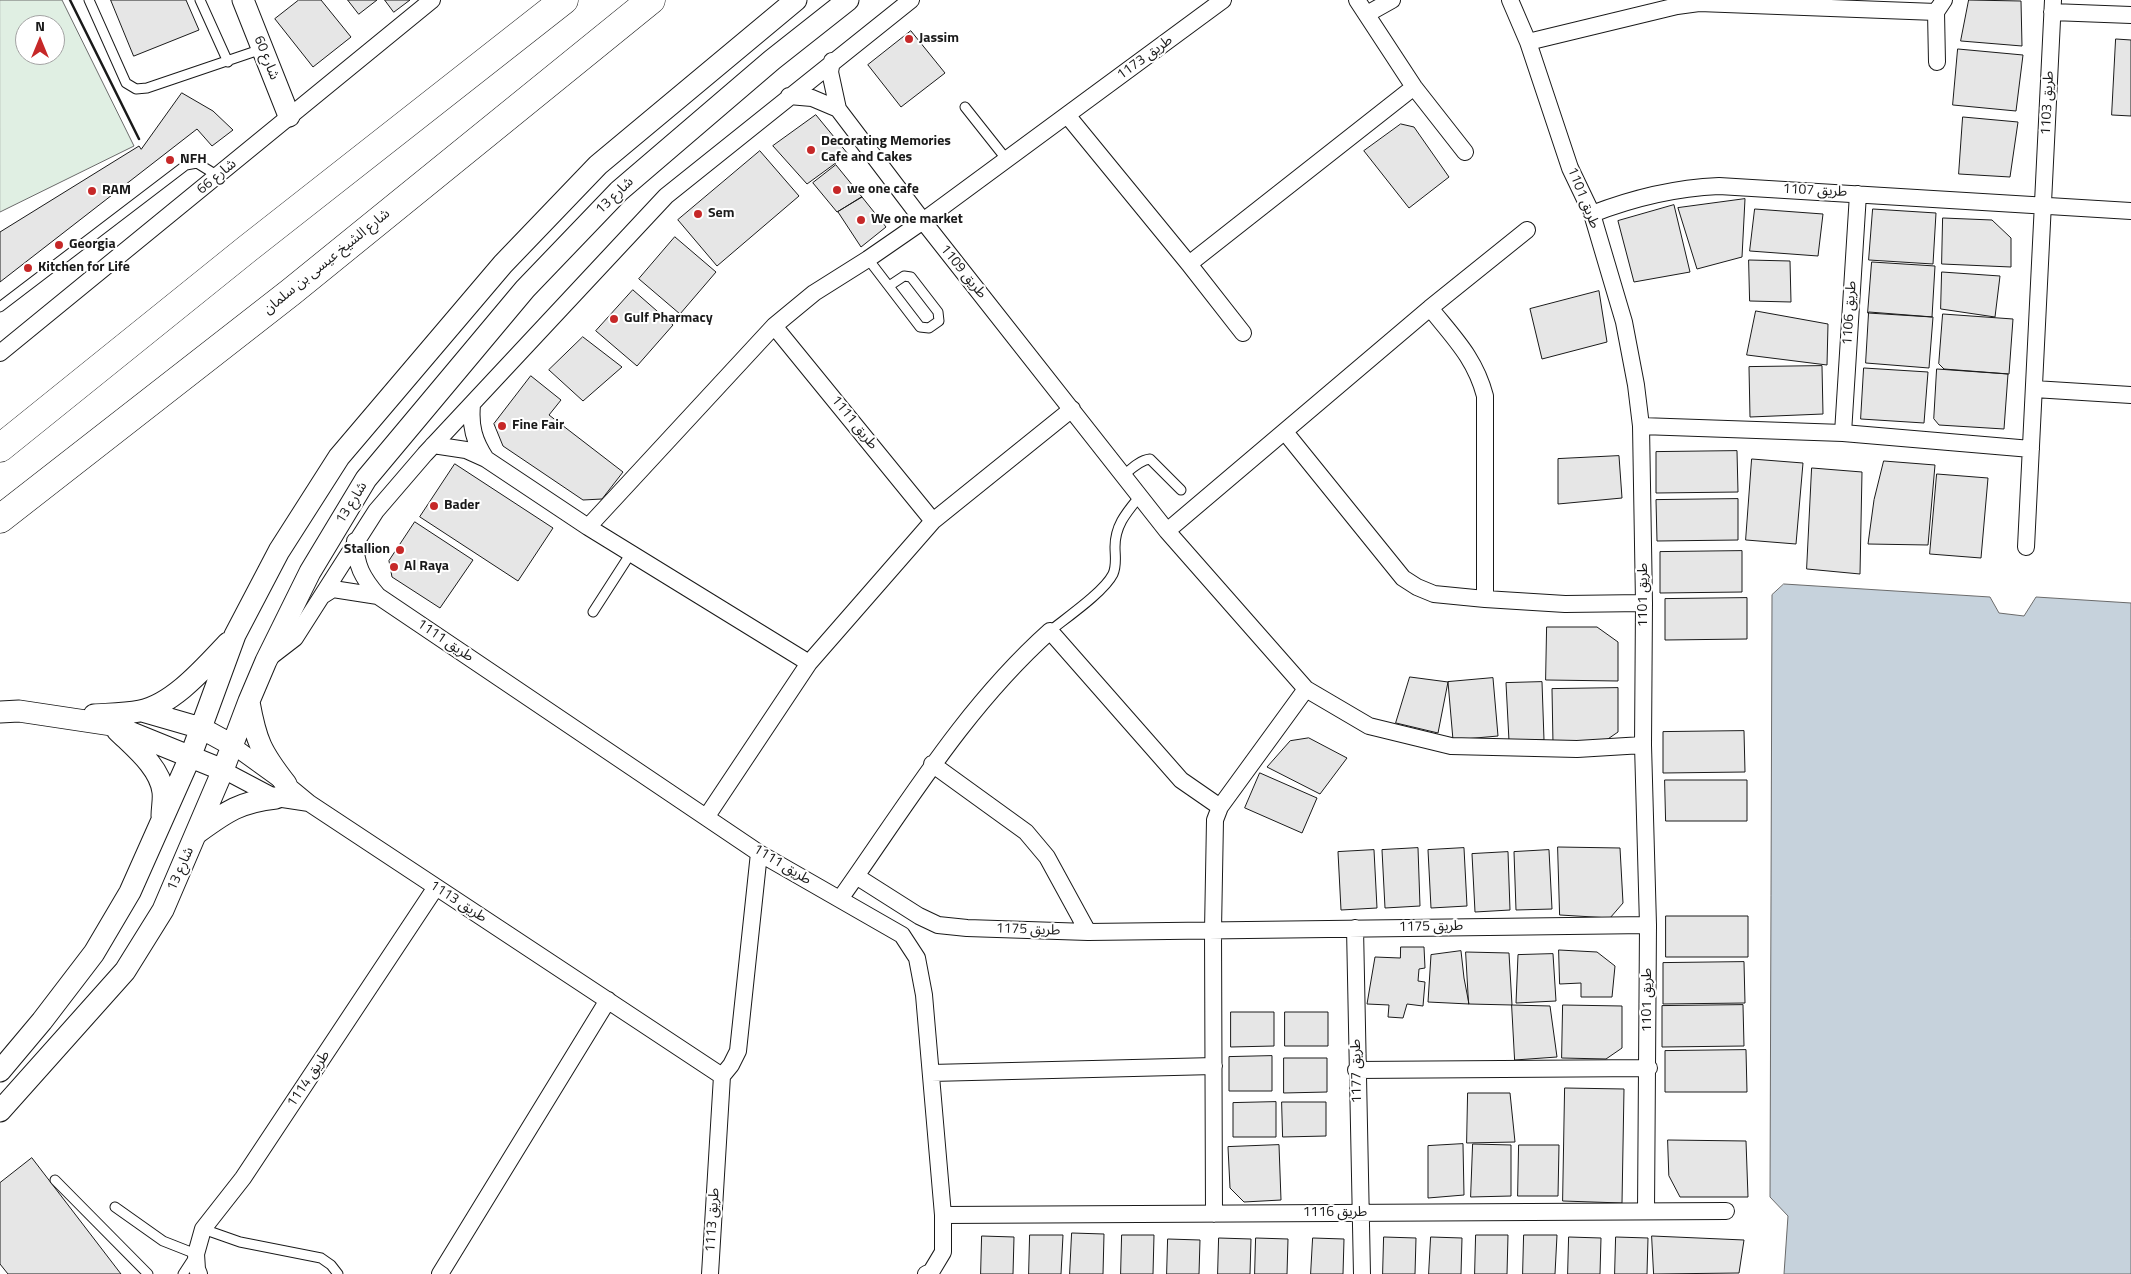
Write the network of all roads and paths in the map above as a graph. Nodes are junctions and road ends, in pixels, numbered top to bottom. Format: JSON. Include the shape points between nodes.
{"nodes":[{"id":1,"x":89,"y":0,"type":"edge"},
{"id":2,"x":200,"y":0,"type":"edge"},
{"id":3,"x":243,"y":0,"type":"edge"},
{"id":4,"x":432,"y":0,"type":"edge"},
{"id":5,"x":564,"y":0,"type":"edge"},
{"id":6,"x":651,"y":0,"type":"edge"},
{"id":7,"x":796,"y":0,"type":"edge"},
{"id":8,"x":848,"y":0,"type":"edge"},
{"id":9,"x":910,"y":0,"type":"edge"},
{"id":10,"x":1223,"y":0,"type":"edge"},
{"id":11,"x":1357,"y":0,"type":"edge"},
{"id":12,"x":1392,"y":0,"type":"edge"},
{"id":13,"x":1510,"y":0,"type":"edge"},
{"id":14,"x":1698,"y":1,"type":"edge"},
{"id":15,"x":1940,"y":6,"type":"edge"},
{"id":16,"x":2052,"y":6,"type":"edge"},
{"id":17,"x":1367,"y":14,"type":"junction"},
{"id":18,"x":2131,"y":15,"type":"edge"},
{"id":19,"x":1528,"y":42,"type":"junction"},
{"id":20,"x":262,"y":49,"type":"junction"},
{"id":21,"x":832,"y":61,"type":"junction"},
{"id":22,"x":228,"y":62,"type":"junction"},
{"id":23,"x":1937,"y":62,"type":"dead end"},
{"id":24,"x":1414,"y":88,"type":"junction"},
{"id":25,"x":789,"y":96,"type":"junction"},
{"id":26,"x":965,"y":107,"type":"dead end"},
{"id":27,"x":838,"y":109,"type":"junction"},
{"id":28,"x":1067,"y":115,"type":"junction"},
{"id":29,"x":289,"y":116,"type":"junction"},
{"id":30,"x":1465,"y":152,"type":"dead end"},
{"id":31,"x":1007,"y":160,"type":"junction"},
{"id":32,"x":218,"y":176,"type":"junction"},
{"id":33,"x":1858,"y":194,"type":"junction"},
{"id":34,"x":2043,"y":205,"type":"junction"},
{"id":35,"x":2131,"y":211,"type":"edge"},
{"id":36,"x":1592,"y":214,"type":"junction"},
{"id":37,"x":923,"y":221,"type":"junction"},
{"id":38,"x":1527,"y":230,"type":"dead end"},
{"id":39,"x":868,"y":259,"type":"junction"},
{"id":40,"x":1189,"y":264,"type":"junction"},
{"id":41,"x":889,"y":286,"type":"junction"},
{"id":42,"x":0,"y":307,"type":"edge"},
{"id":43,"x":1430,"y":308,"type":"junction"},
{"id":44,"x":774,"y":326,"type":"junction"},
{"id":45,"x":1242,"y":333,"type":"dead end"},
{"id":46,"x":0,"y":353,"type":"edge"},
{"id":47,"x":2034,"y":389,"type":"junction"},
{"id":48,"x":2131,"y":395,"type":"edge"},
{"id":49,"x":472,"y":405,"type":"junction"},
{"id":50,"x":1072,"y":409,"type":"junction"},
{"id":51,"x":1641,"y":426,"type":"junction"},
{"id":52,"x":1285,"y":432,"type":"junction"},
{"id":53,"x":1842,"y":433,"type":"junction"},
{"id":54,"x":433,"y":445,"type":"junction"},
{"id":55,"x":0,"y":448,"type":"edge"},
{"id":56,"x":2031,"y":449,"type":"junction"},
{"id":57,"x":486,"y":459,"type":"junction"},
{"id":58,"x":1124,"y":475,"type":"junction"},
{"id":59,"x":1182,"y":490,"type":"dead end"},
{"id":60,"x":1140,"y":496,"type":"junction"},
{"id":61,"x":0,"y":519,"type":"edge"},
{"id":62,"x":933,"y":521,"type":"junction"},
{"id":63,"x":588,"y":527,"type":"junction"},
{"id":64,"x":1168,"y":531,"type":"junction"},
{"id":65,"x":355,"y":541,"type":"junction"},
{"id":66,"x":2026,"y":547,"type":"dead end"},
{"id":67,"x":630,"y":553,"type":"junction"},
{"id":68,"x":322,"y":596,"type":"junction"},
{"id":69,"x":378,"y":596,"type":"junction"},
{"id":70,"x":1485,"y":600,"type":"junction"},
{"id":71,"x":1644,"y":604,"type":"junction"},
{"id":72,"x":594,"y":612,"type":"dead end"},
{"id":73,"x":1050,"y":631,"type":"junction"},
{"id":74,"x":235,"y":635,"type":"junction"},
{"id":75,"x":266,"y":661,"type":"junction"},
{"id":76,"x":809,"y":663,"type":"junction"},
{"id":77,"x":1306,"y":688,"type":"junction"},
{"id":78,"x":248,"y":701,"type":"junction"},
{"id":79,"x":142,"y":711,"type":"junction"},
{"id":80,"x":0,"y":712,"type":"edge"},
{"id":81,"x":57,"y":716,"type":"junction"},
{"id":82,"x":112,"y":725,"type":"junction"},
{"id":83,"x":200,"y":728,"type":"junction"},
{"id":84,"x":1643,"y":744,"type":"junction"},
{"id":85,"x":232,"y":745,"type":"junction"},
{"id":86,"x":191,"y":755,"type":"junction"},
{"id":87,"x":932,"y":764,"type":"junction"},
{"id":88,"x":223,"y":770,"type":"junction"},
{"id":89,"x":281,"y":791,"type":"junction"},
{"id":90,"x":1220,"y":807,"type":"junction"},
{"id":91,"x":707,"y":816,"type":"junction"},
{"id":92,"x":161,"y":826,"type":"junction"},
{"id":93,"x":197,"y":833,"type":"junction"},
{"id":94,"x":759,"y":852,"type":"junction"},
{"id":95,"x":856,"y":876,"type":"junction"},
{"id":96,"x":436,"y":887,"type":"junction"},
{"id":97,"x":840,"y":899,"type":"junction"},
{"id":98,"x":1648,"y":925,"type":"junction"},
{"id":99,"x":1355,"y":928,"type":"junction"},
{"id":100,"x":1213,"y":930,"type":"junction"},
{"id":101,"x":1088,"y":932,"type":"junction"},
{"id":102,"x":608,"y":1000,"type":"junction"},
{"id":103,"x":1214,"y":1066,"type":"junction"},
{"id":104,"x":1649,"y":1068,"type":"junction"},
{"id":105,"x":1356,"y":1070,"type":"junction"},
{"id":106,"x":0,"y":1071,"type":"edge"},
{"id":107,"x":931,"y":1073,"type":"junction"},
{"id":108,"x":722,"y":1076,"type":"junction"},
{"id":109,"x":0,"y":1111,"type":"edge"},
{"id":110,"x":55,"y":1180,"type":"dead end"},
{"id":111,"x":114,"y":1207,"type":"dead end"},
{"id":112,"x":1646,"y":1211,"type":"junction"},
{"id":113,"x":1726,"y":1211,"type":"dead end"},
{"id":114,"x":1360,"y":1213,"type":"junction"},
{"id":115,"x":1214,"y":1214,"type":"junction"},
{"id":116,"x":943,"y":1215,"type":"junction"},
{"id":117,"x":203,"y":1229,"type":"junction"},
{"id":118,"x":196,"y":1254,"type":"junction"},
{"id":119,"x":929,"y":1273,"type":"edge"},
{"id":120,"x":148,"y":1274,"type":"edge"},
{"id":121,"x":183,"y":1274,"type":"edge"},
{"id":122,"x":199,"y":1274,"type":"edge"},
{"id":123,"x":338,"y":1274,"type":"edge"},
{"id":124,"x":440,"y":1274,"type":"edge"},
{"id":125,"x":710,"y":1274,"type":"edge"},
{"id":126,"x":1362,"y":1274,"type":"edge"}],
"edges":[{"from":1,"to":22,"type":"lane","via":[[130,87],[147,88]]},
{"from":2,"to":22,"type":"lane"},
{"from":3,"to":20,"type":"street","name":"شارع 60"},
{"from":4,"to":29,"type":"street","name":"شارع 66"},
{"from":5,"to":55,"type":"highway"},
{"from":6,"to":61,"type":"highway","name":"شارع الشيخ عيسى بن سلمان","via":[[291,292]]},
{"from":7,"to":74,"type":"street","via":[[598,164],[503,264],[340,457],[279,551]]},
{"from":8,"to":75,"type":"street","name":"شارع 13","via":[[772,60],[619,191],[525,289],[366,479],[310,572]]},
{"from":9,"to":21,"type":"street"},
{"from":10,"to":28,"type":"street","name":"طريق 1173"},
{"from":11,"to":17,"type":"street"},
{"from":12,"to":17,"type":"street"},
{"from":13,"to":19,"type":"street","name":"طريق 1101"},
{"from":14,"to":15,"type":"street"},
{"from":14,"to":19,"type":"street"},
{"from":15,"to":23,"type":"street"},
{"from":16,"to":18,"type":"street"},
{"from":16,"to":34,"type":"street","name":"طريق 1103"},
{"from":17,"to":24,"type":"street"},
{"from":19,"to":36,"type":"street","name":"طريق 1101","via":[[1570,168]]},
{"from":20,"to":22,"type":"lane"},
{"from":20,"to":29,"type":"street","name":"شارع 60"},
{"from":21,"to":25,"type":"street"},
{"from":21,"to":27,"type":"street","name":"طريق 1109","via":[[830,72]]},
{"from":24,"to":30,"type":"street"},
{"from":24,"to":40,"type":"street"},
{"from":25,"to":27,"type":"street","name":"طريق 1109","via":[[812,98]]},
{"from":25,"to":49,"type":"street","via":[[666,196]]},
{"from":26,"to":31,"type":"lane"},
{"from":27,"to":37,"type":"street","name":"طريق 1109"},
{"from":28,"to":31,"type":"street","name":"طريق 1173"},
{"from":28,"to":40,"type":"street"},
{"from":29,"to":32,"type":"street","name":"شارع 66"},
{"from":31,"to":37,"type":"street","name":"طريق 1173"},
{"from":32,"to":42,"type":"lane","via":[[198,163],[186,164]]},
{"from":32,"to":46,"type":"street","name":"شارع 66"},
{"from":33,"to":34,"type":"street","name":"طريق 1107"},
{"from":33,"to":36,"type":"street","name":"طريق 1107","via":[[1693,187],[1642,197]]},
{"from":33,"to":53,"type":"street","name":"طريق 1106"},
{"from":34,"to":35,"type":"street"},
{"from":34,"to":47,"type":"street","name":"طريق 1103"},
{"from":36,"to":51,"type":"street","name":"طريق 1101","via":[[1624,322]]},
{"from":37,"to":39,"type":"street","name":"طريق 1173"},
{"from":37,"to":50,"type":"street","name":"طريق 1109"},
{"from":38,"to":43,"type":"street"},
{"from":39,"to":41,"type":"lane"},
{"from":39,"to":44,"type":"street","name":"طريق 1173","via":[[814,293]]},
{"from":40,"to":45,"type":"street"},
{"from":41,"to":41,"type":"lane","via":[[920,327],[929,328],[939,321],[940,315],[911,277],[904,276]]},
{"from":43,"to":52,"type":"street"},
{"from":43,"to":70,"type":"street","via":[[1472,361],[1480,376],[1484,396]]},
{"from":44,"to":62,"type":"street","name":"طريق 1111"},
{"from":44,"to":63,"type":"street","name":"طريق 1173"},
{"from":47,"to":48,"type":"street"},
{"from":47,"to":56,"type":"street","name":"طريق 1103"},
{"from":49,"to":54,"type":"street"},
{"from":49,"to":57,"type":"street","via":[[472,434]]},
{"from":50,"to":58,"type":"street","name":"طريق 1109"},
{"from":50,"to":62,"type":"street"},
{"from":51,"to":53,"type":"street"},
{"from":51,"to":71,"type":"street","name":"طريق 1101"},
{"from":52,"to":64,"type":"street"},
{"from":52,"to":70,"type":"street","via":[[1403,578],[1434,594]]},
{"from":53,"to":56,"type":"street"},
{"from":54,"to":57,"type":"street","via":[[466,450]]},
{"from":54,"to":65,"type":"street","via":[[376,511]]},
{"from":56,"to":66,"type":"street","name":"طريق 1103"},
{"from":57,"to":63,"type":"street"},
{"from":58,"to":59,"type":"lane","via":[[1150,459]]},
{"from":58,"to":60,"type":"street","name":"طريق 1109"},
{"from":60,"to":64,"type":"street","name":"طريق 1109"},
{"from":60,"to":73,"type":"lane","via":[[1121,518],[1115,538],[1115,566],[1109,580]]},
{"from":62,"to":76,"type":"street"},
{"from":63,"to":67,"type":"street"},
{"from":64,"to":77,"type":"street","name":"طريق 1109"},
{"from":65,"to":68,"type":"street"},
{"from":65,"to":69,"type":"street","name":"طريق 1111","via":[[356,560],[365,581]]},
{"from":67,"to":72,"type":"lane"},
{"from":67,"to":76,"type":"street"},
{"from":68,"to":69,"type":"street","name":"طريق 1111","via":[[333,589]]},
{"from":68,"to":75,"type":"street","via":[[294,638]]},
{"from":69,"to":91,"type":"street","name":"طريق 1111"},
{"from":70,"to":71,"type":"street"},
{"from":71,"to":84,"type":"street","name":"طريق 1101"},
{"from":73,"to":87,"type":"street","via":[[992,689]]},
{"from":73,"to":90,"type":"street","via":[[1181,780]]},
{"from":74,"to":79,"type":"street","via":[[206,667],[170,698]]},
{"from":74,"to":83,"type":"street"},
{"from":75,"to":78,"type":"street","name":"شارع 13"},
{"from":76,"to":91,"type":"street"},
{"from":77,"to":84,"type":"street","name":"طريق 1109","via":[[1369,726],[1451,746],[1577,749]]},
{"from":77,"to":90,"type":"street"},
{"from":78,"to":85,"type":"street","name":"شارع 13"},
{"from":78,"to":89,"type":"street","via":[[255,732]]},
{"from":79,"to":81,"type":"street"},
{"from":79,"to":83,"type":"street"},
{"from":80,"to":81,"type":"street"},
{"from":81,"to":82,"type":"street"},
{"from":82,"to":86,"type":"street"},
{"from":82,"to":92,"type":"street","via":[[156,774],[163,792]]},
{"from":83,"to":85,"type":"street"},
{"from":83,"to":86,"type":"street"},
{"from":84,"to":98,"type":"street","name":"طريق 1101"},
{"from":85,"to":88,"type":"street","name":"شارع 13"},
{"from":85,"to":89,"type":"street","name":"طريق 1113"},
{"from":86,"to":88,"type":"street"},
{"from":86,"to":92,"type":"street"},
{"from":87,"to":95,"type":"street"},
{"from":87,"to":101,"type":"street","via":[[1026,832],[1047,856]]},
{"from":88,"to":89,"type":"street","name":"طريق 1113"},
{"from":88,"to":93,"type":"street","name":"شارع 13"},
{"from":89,"to":93,"type":"street","via":[[228,811]]},
{"from":89,"to":96,"type":"street","name":"طريق 1113","via":[[309,803]]},
{"from":90,"to":100,"type":"street","via":[[1213,833]]},
{"from":91,"to":94,"type":"street","name":"طريق 1111"},
{"from":92,"to":106,"type":"street","via":[[130,892],[94,953]]},
{"from":93,"to":109,"type":"street","name":"شارع 13","via":[[163,910],[125,971]]},
{"from":94,"to":97,"type":"street","name":"طريق 1111"},
{"from":94,"to":108,"type":"street","via":[[738,1051]]},
{"from":95,"to":97,"type":"street"},
{"from":95,"to":101,"type":"street","name":"طريق 1175","via":[[938,925]]},
{"from":96,"to":102,"type":"street","name":"طريق 1113"},
{"from":96,"to":117,"type":"street","name":"طريق 1114","via":[[243,1178]]},
{"from":97,"to":107,"type":"street","name":"طريق 1111","via":[[902,935],[917,958]]},
{"from":98,"to":99,"type":"street","name":"طريق 1175"},
{"from":98,"to":104,"type":"street","name":"طريق 1101"},
{"from":99,"to":100,"type":"street","name":"طريق 1175"},
{"from":99,"to":105,"type":"street","name":"طريق 1177"},
{"from":100,"to":101,"type":"street","name":"طريق 1175"},
{"from":100,"to":103,"type":"street"},
{"from":102,"to":108,"type":"street","name":"طريق 1113"},
{"from":102,"to":124,"type":"street"},
{"from":103,"to":107,"type":"street"},
{"from":103,"to":115,"type":"street"},
{"from":104,"to":105,"type":"street"},
{"from":104,"to":112,"type":"street","name":"طريق 1101"},
{"from":105,"to":114,"type":"street","name":"طريق 1177"},
{"from":107,"to":116,"type":"street","name":"طريق 1111"},
{"from":108,"to":125,"type":"street","name":"طريق 1113"},
{"from":110,"to":120,"type":"lane"},
{"from":111,"to":118,"type":"lane","via":[[162,1241]]},
{"from":112,"to":113,"type":"street","name":"طريق 1116"},
{"from":112,"to":114,"type":"street","name":"طريق 1116"},
{"from":114,"to":115,"type":"street","name":"طريق 1116"},
{"from":114,"to":126,"type":"street","name":"طريق 1177"},
{"from":115,"to":116,"type":"street","name":"طريق 1116"},
{"from":116,"to":119,"type":"street","name":"طريق 1111","via":[[942,1252]]},
{"from":117,"to":118,"type":"street","name":"طريق 1114"},
{"from":117,"to":123,"type":"lane","via":[[240,1242],[321,1258]]},
{"from":118,"to":121,"type":"lane"},
{"from":118,"to":122,"type":"street","name":"طريق 1114"}]}
